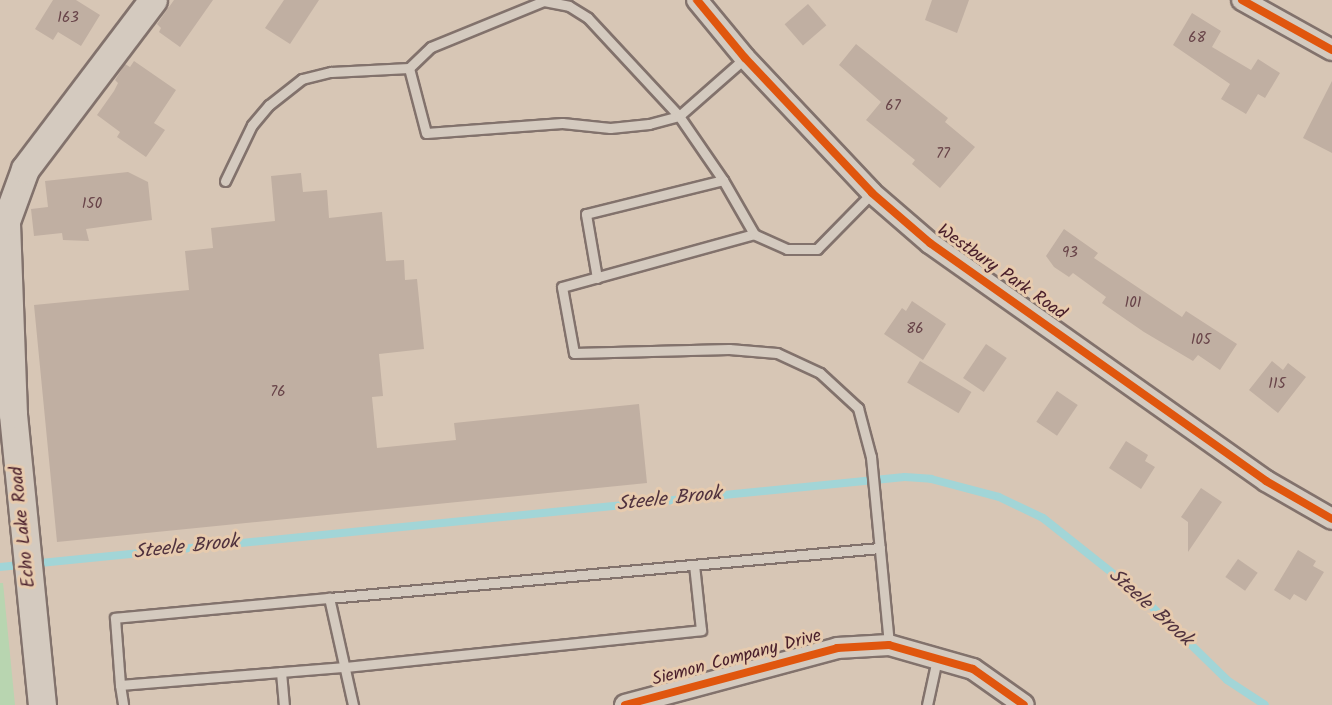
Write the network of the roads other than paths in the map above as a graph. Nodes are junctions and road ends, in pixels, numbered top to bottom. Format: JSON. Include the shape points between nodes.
{"nodes":[{"id":1,"x":153,"y":0,"type":"edge"},
{"id":2,"x":698,"y":0,"type":"edge"},
{"id":3,"x":1242,"y":0,"type":"edge"},
{"id":4,"x":1332,"y":50,"type":"edge"},
{"id":5,"x":745,"y":58,"type":"junction"},
{"id":6,"x":409,"y":68,"type":"junction"},
{"id":7,"x":679,"y":116,"type":"junction"},
{"id":8,"x":723,"y":180,"type":"junction"},
{"id":9,"x":225,"y":181,"type":"dead end"},
{"id":10,"x":872,"y":193,"type":"junction"},
{"id":11,"x":3,"y":220,"type":"edge"},
{"id":12,"x":754,"y":234,"type":"junction"},
{"id":13,"x":597,"y":278,"type":"junction"},
{"id":14,"x":1332,"y":519,"type":"edge"},
{"id":15,"x":880,"y":548,"type":"junction"},
{"id":16,"x":694,"y":565,"type":"junction"},
{"id":17,"x":329,"y":598,"type":"junction"},
{"id":18,"x":889,"y":645,"type":"junction"},
{"id":19,"x":937,"y":659,"type":"junction"},
{"id":20,"x":345,"y":667,"type":"junction"},
{"id":21,"x":281,"y":672,"type":"junction"},
{"id":22,"x":120,"y":685,"type":"junction"},
{"id":23,"x":42,"y":705,"type":"edge"},
{"id":24,"x":123,"y":705,"type":"edge"},
{"id":25,"x":284,"y":705,"type":"edge"},
{"id":26,"x":354,"y":705,"type":"edge"},
{"id":27,"x":625,"y":705,"type":"edge"},
{"id":28,"x":927,"y":705,"type":"edge"},
{"id":29,"x":1024,"y":705,"type":"edge"}],
"edges":[{"from":1,"to":11,"type":"main road","name":"Echo Lake Road","via":[[25,169]]},
{"from":2,"to":5,"type":"street","name":"Westbury Park Road"},
{"from":3,"to":4,"type":"street"},
{"from":5,"to":7,"type":"lane"},
{"from":5,"to":10,"type":"street","name":"Westbury Park Road"},
{"from":6,"to":7,"type":"lane","via":[[426,133],[562,123],[610,128]]},
{"from":6,"to":7,"type":"lane","via":[[431,48],[544,2],[561,4],[588,18]]},
{"from":6,"to":9,"type":"lane","via":[[331,72],[302,79],[268,105],[252,125]]},
{"from":7,"to":8,"type":"lane"},
{"from":8,"to":12,"type":"lane"},
{"from":8,"to":13,"type":"lane","via":[[586,214]]},
{"from":10,"to":12,"type":"lane","via":[[817,249],[787,249]]},
{"from":10,"to":14,"type":"street","name":"Westbury Park Road","via":[[930,243],[1266,481]]},
{"from":11,"to":23,"type":"main road","name":"Echo Lake Road","via":[[13,414]]},
{"from":12,"to":13,"type":"lane"},
{"from":13,"to":15,"type":"lane","via":[[562,287],[574,353],[729,349],[777,353],[820,373],[858,408],[871,457]]},
{"from":15,"to":16,"type":"lane"},
{"from":15,"to":18,"type":"lane"},
{"from":16,"to":17,"type":"lane"},
{"from":16,"to":20,"type":"lane","via":[[701,630]]},
{"from":17,"to":20,"type":"lane"},
{"from":17,"to":22,"type":"lane","via":[[115,618]]},
{"from":18,"to":19,"type":"street","name":"Siemon Company Drive"},
{"from":18,"to":27,"type":"street","name":"Siemon Company Drive","via":[[837,648]]},
{"from":19,"to":28,"type":"lane"},
{"from":19,"to":29,"type":"street","name":"Siemon Company Drive","via":[[973,669]]},
{"from":20,"to":21,"type":"lane"},
{"from":20,"to":26,"type":"lane"},
{"from":21,"to":22,"type":"lane"},
{"from":21,"to":25,"type":"lane"},
{"from":22,"to":24,"type":"lane"}]}
